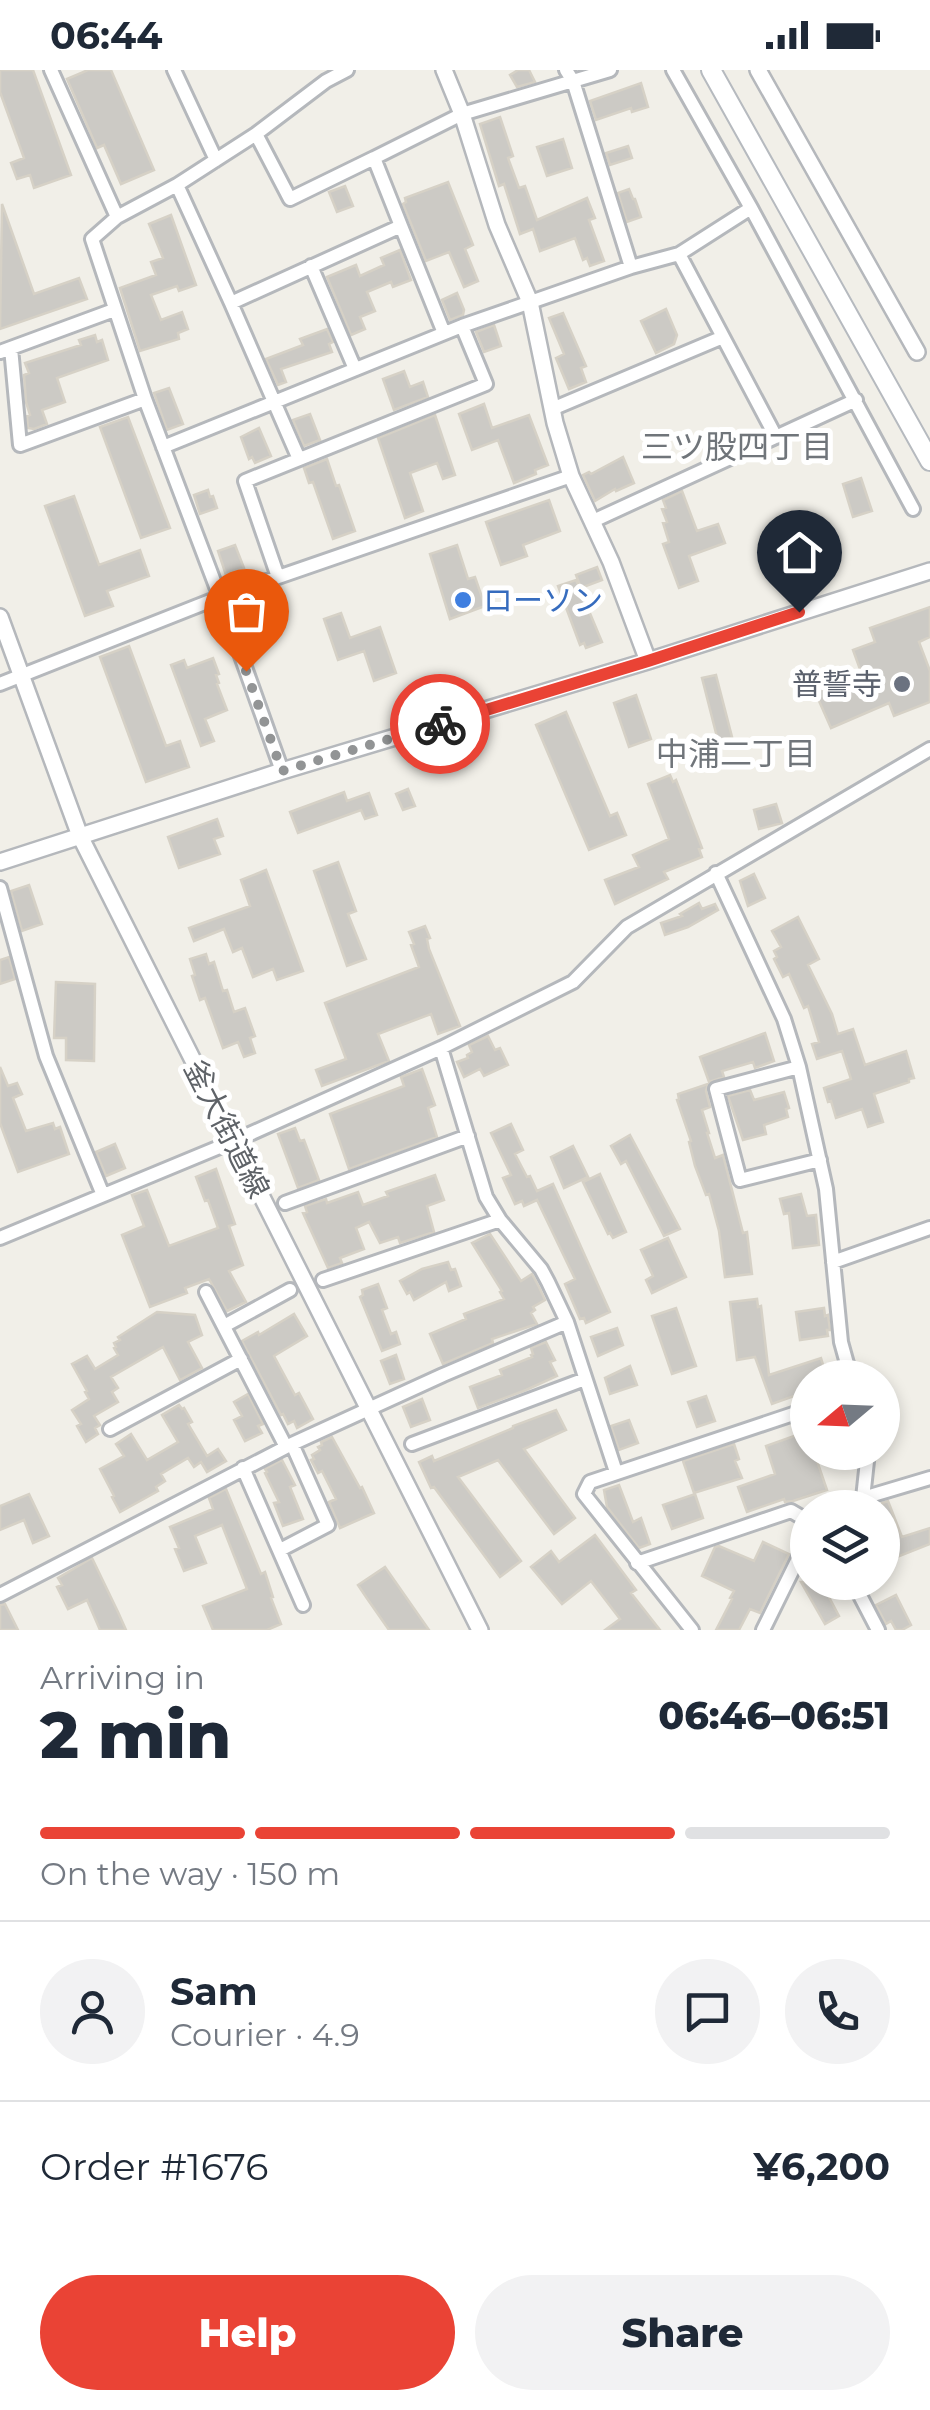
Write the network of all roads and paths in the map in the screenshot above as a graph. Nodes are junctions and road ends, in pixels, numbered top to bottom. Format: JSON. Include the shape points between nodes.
{"nodes":[{"id":1,"x":52,"y":70,"type":"edge"},
{"id":2,"x":174,"y":70,"type":"edge"},
{"id":3,"x":348,"y":70,"type":"edge"},
{"id":4,"x":444,"y":70,"type":"edge"},
{"id":5,"x":610,"y":70,"type":"edge"},
{"id":6,"x":673,"y":70,"type":"edge"},
{"id":7,"x":711,"y":70,"type":"edge"},
{"id":8,"x":758,"y":70,"type":"edge"},
{"id":9,"x":323,"y":76,"type":"edge"},
{"id":10,"x":570,"y":76,"type":"edge"},
{"id":11,"x":462,"y":114,"type":"junction"},
{"id":12,"x":256,"y":134,"type":"junction"},
{"id":13,"x":374,"y":158,"type":"junction"},
{"id":14,"x":216,"y":160,"type":"junction"},
{"id":15,"x":176,"y":185,"type":"junction"},
{"id":16,"x":751,"y":208,"type":"junction"},
{"id":17,"x":117,"y":217,"type":"junction"},
{"id":18,"x":401,"y":226,"type":"junction"},
{"id":19,"x":679,"y":254,"type":"junction"},
{"id":20,"x":312,"y":266,"type":"junction"},
{"id":21,"x":631,"y":267,"type":"junction"},
{"id":22,"x":231,"y":302,"type":"junction"},
{"id":23,"x":530,"y":302,"type":"junction"},
{"id":24,"x":114,"y":310,"type":"junction"},
{"id":25,"x":462,"y":326,"type":"junction"},
{"id":26,"x":444,"y":333,"type":"junction"},
{"id":27,"x":723,"y":337,"type":"junction"},
{"id":28,"x":6,"y":350,"type":"edge"},
{"id":29,"x":923,"y":350,"type":"edge"},
{"id":30,"x":354,"y":369,"type":"junction"},
{"id":31,"x":144,"y":399,"type":"junction"},
{"id":32,"x":856,"y":400,"type":"junction"},
{"id":33,"x":272,"y":401,"type":"junction"},
{"id":34,"x":552,"y":409,"type":"junction"},
{"id":35,"x":776,"y":437,"type":"junction"},
{"id":36,"x":162,"y":447,"type":"junction"},
{"id":37,"x":299,"y":459,"type":"junction"},
{"id":38,"x":930,"y":460,"type":"edge"},
{"id":39,"x":572,"y":476,"type":"junction"},
{"id":40,"x":913,"y":509,"type":"dead end"},
{"id":41,"x":593,"y":521,"type":"junction"},
{"id":42,"x":930,"y":571,"type":"edge"},
{"id":43,"x":278,"y":577,"type":"junction"},
{"id":44,"x":220,"y":597,"type":"junction"},
{"id":45,"x":0,"y":616,"type":"edge"},
{"id":46,"x":648,"y":661,"type":"junction"},
{"id":47,"x":21,"y":675,"type":"junction"},
{"id":48,"x":0,"y":684,"type":"edge"},
{"id":49,"x":930,"y":750,"type":"edge"},
{"id":50,"x":282,"y":771,"type":"junction"},
{"id":51,"x":80,"y":836,"type":"junction"},
{"id":52,"x":0,"y":862,"type":"edge"},
{"id":53,"x":716,"y":873,"type":"junction"},
{"id":54,"x":0,"y":888,"type":"edge"},
{"id":55,"x":441,"y":1048,"type":"junction"},
{"id":56,"x":799,"y":1067,"type":"junction"},
{"id":57,"x":468,"y":1136,"type":"junction"},
{"id":58,"x":234,"y":1142,"type":"junction"},
{"id":59,"x":820,"y":1160,"type":"junction"},
{"id":60,"x":104,"y":1195,"type":"junction"},
{"id":61,"x":285,"y":1203,"type":"dead end"},
{"id":62,"x":500,"y":1220,"type":"junction"},
{"id":63,"x":930,"y":1228,"type":"edge"},
{"id":64,"x":0,"y":1238,"type":"edge"},
{"id":65,"x":833,"y":1262,"type":"junction"},
{"id":66,"x":323,"y":1280,"type":"dead end"},
{"id":67,"x":290,"y":1290,"type":"dead end"},
{"id":68,"x":206,"y":1292,"type":"dead end"},
{"id":69,"x":567,"y":1322,"type":"junction"},
{"id":70,"x":224,"y":1326,"type":"junction"},
{"id":71,"x":241,"y":1359,"type":"junction"},
{"id":72,"x":846,"y":1360,"type":"edge"},
{"id":73,"x":586,"y":1379,"type":"junction"},
{"id":74,"x":368,"y":1410,"type":"junction"},
{"id":75,"x":790,"y":1415,"type":"edge"},
{"id":76,"x":110,"y":1429,"type":"dead end"},
{"id":77,"x":412,"y":1444,"type":"dead end"},
{"id":78,"x":289,"y":1446,"type":"junction"},
{"id":79,"x":243,"y":1468,"type":"junction"},
{"id":80,"x":616,"y":1472,"type":"junction"},
{"id":81,"x":930,"y":1478,"type":"edge"},
{"id":82,"x":896,"y":1490,"type":"edge"},
{"id":83,"x":790,"y":1511,"type":"edge"},
{"id":84,"x":280,"y":1550,"type":"junction"},
{"id":85,"x":637,"y":1563,"type":"junction"},
{"id":86,"x":790,"y":1576,"type":"edge"},
{"id":87,"x":0,"y":1595,"type":"edge"},
{"id":88,"x":862,"y":1600,"type":"edge"},
{"id":89,"x":303,"y":1605,"type":"dead end"},
{"id":90,"x":765,"y":1628,"type":"edge"},
{"id":91,"x":480,"y":1630,"type":"edge"},
{"id":92,"x":692,"y":1630,"type":"edge"},
{"id":93,"x":878,"y":1630,"type":"edge"}],
"edges":[{"from":1,"to":17,"type":"street"},
{"from":2,"to":14,"type":"street"},
{"from":3,"to":9,"type":"street"},
{"from":4,"to":11,"type":"street"},
{"from":5,"to":10,"type":"street"},
{"from":6,"to":16,"type":"street"},
{"from":7,"to":38,"type":"main road"},
{"from":8,"to":29,"type":"street"},
{"from":9,"to":12,"type":"street"},
{"from":10,"to":11,"type":"street"},
{"from":10,"to":21,"type":"street"},
{"from":11,"to":13,"type":"street"},
{"from":11,"to":23,"type":"street"},
{"from":12,"to":13,"type":"street","via":[[290,199]]},
{"from":12,"to":14,"type":"street"},
{"from":13,"to":18,"type":"street"},
{"from":14,"to":15,"type":"street"},
{"from":15,"to":17,"type":"street"},
{"from":15,"to":22,"type":"street"},
{"from":16,"to":19,"type":"street"},
{"from":16,"to":32,"type":"street"},
{"from":17,"to":24,"type":"street","via":[[92,239]]},
{"from":18,"to":20,"type":"street"},
{"from":18,"to":26,"type":"street"},
{"from":19,"to":21,"type":"street"},
{"from":19,"to":27,"type":"street"},
{"from":20,"to":22,"type":"street"},
{"from":20,"to":30,"type":"street"},
{"from":21,"to":23,"type":"street"},
{"from":22,"to":33,"type":"street"},
{"from":23,"to":25,"type":"street"},
{"from":23,"to":34,"type":"street"},
{"from":24,"to":28,"type":"street"},
{"from":24,"to":31,"type":"street"},
{"from":25,"to":26,"type":"street"},
{"from":25,"to":37,"type":"street","via":[[486,384]]},
{"from":26,"to":30,"type":"street"},
{"from":27,"to":34,"type":"street"},
{"from":27,"to":35,"type":"street"},
{"from":28,"to":31,"type":"street","via":[[20,445]]},
{"from":30,"to":33,"type":"street"},
{"from":31,"to":36,"type":"street"},
{"from":32,"to":35,"type":"street"},
{"from":32,"to":40,"type":"street"},
{"from":33,"to":36,"type":"street"},
{"from":33,"to":37,"type":"street"},
{"from":34,"to":39,"type":"street"},
{"from":35,"to":41,"type":"street"},
{"from":36,"to":44,"type":"street"},
{"from":37,"to":43,"type":"street","via":[[245,481]]},
{"from":39,"to":41,"type":"street"},
{"from":39,"to":43,"type":"street"},
{"from":41,"to":46,"type":"street"},
{"from":42,"to":46,"type":"street"},
{"from":43,"to":44,"type":"street"},
{"from":44,"to":47,"type":"street"},
{"from":44,"to":50,"type":"street"},
{"from":45,"to":47,"type":"street","name":"釜大街道線"},
{"from":46,"to":50,"type":"street"},
{"from":47,"to":48,"type":"street"},
{"from":47,"to":51,"type":"street","name":"釜大街道線"},
{"from":49,"to":53,"type":"street"},
{"from":50,"to":51,"type":"street"},
{"from":51,"to":52,"type":"street"},
{"from":51,"to":58,"type":"street","name":"釜大街道線"},
{"from":53,"to":55,"type":"street","via":[[627,926],[573,982]]},
{"from":53,"to":56,"type":"street","via":[[784,1019]]},
{"from":54,"to":60,"type":"street","via":[[46,1056]]},
{"from":55,"to":57,"type":"street"},
{"from":55,"to":58,"type":"street"},
{"from":56,"to":59,"type":"street"},
{"from":56,"to":59,"type":"street","via":[[716,1089],[740,1180]]},
{"from":57,"to":61,"type":"street"},
{"from":57,"to":62,"type":"street"},
{"from":58,"to":60,"type":"street"},
{"from":58,"to":74,"type":"street","name":"釜大街道線"},
{"from":59,"to":65,"type":"street"},
{"from":60,"to":64,"type":"street"},
{"from":62,"to":66,"type":"street"},
{"from":62,"to":69,"type":"street","via":[[542,1269]]},
{"from":63,"to":65,"type":"street"},
{"from":65,"to":72,"type":"street"},
{"from":67,"to":70,"type":"street"},
{"from":68,"to":70,"type":"street"},
{"from":69,"to":73,"type":"street"},
{"from":69,"to":74,"type":"street"},
{"from":70,"to":71,"type":"street"},
{"from":71,"to":76,"type":"street"},
{"from":71,"to":78,"type":"street"},
{"from":73,"to":77,"type":"street"},
{"from":73,"to":80,"type":"street"},
{"from":74,"to":78,"type":"street"},
{"from":74,"to":91,"type":"street","name":"釜大街道線"},
{"from":75,"to":80,"type":"street"},
{"from":78,"to":79,"type":"street"},
{"from":78,"to":84,"type":"street","via":[[328,1525]]},
{"from":79,"to":84,"type":"street"},
{"from":79,"to":87,"type":"street"},
{"from":80,"to":85,"type":"street","via":[[590,1482],[584,1494]]},
{"from":81,"to":82,"type":"street"},
{"from":83,"to":85,"type":"street"},
{"from":84,"to":89,"type":"street"},
{"from":85,"to":92,"type":"street"},
{"from":86,"to":90,"type":"street"},
{"from":88,"to":93,"type":"street"}]}
